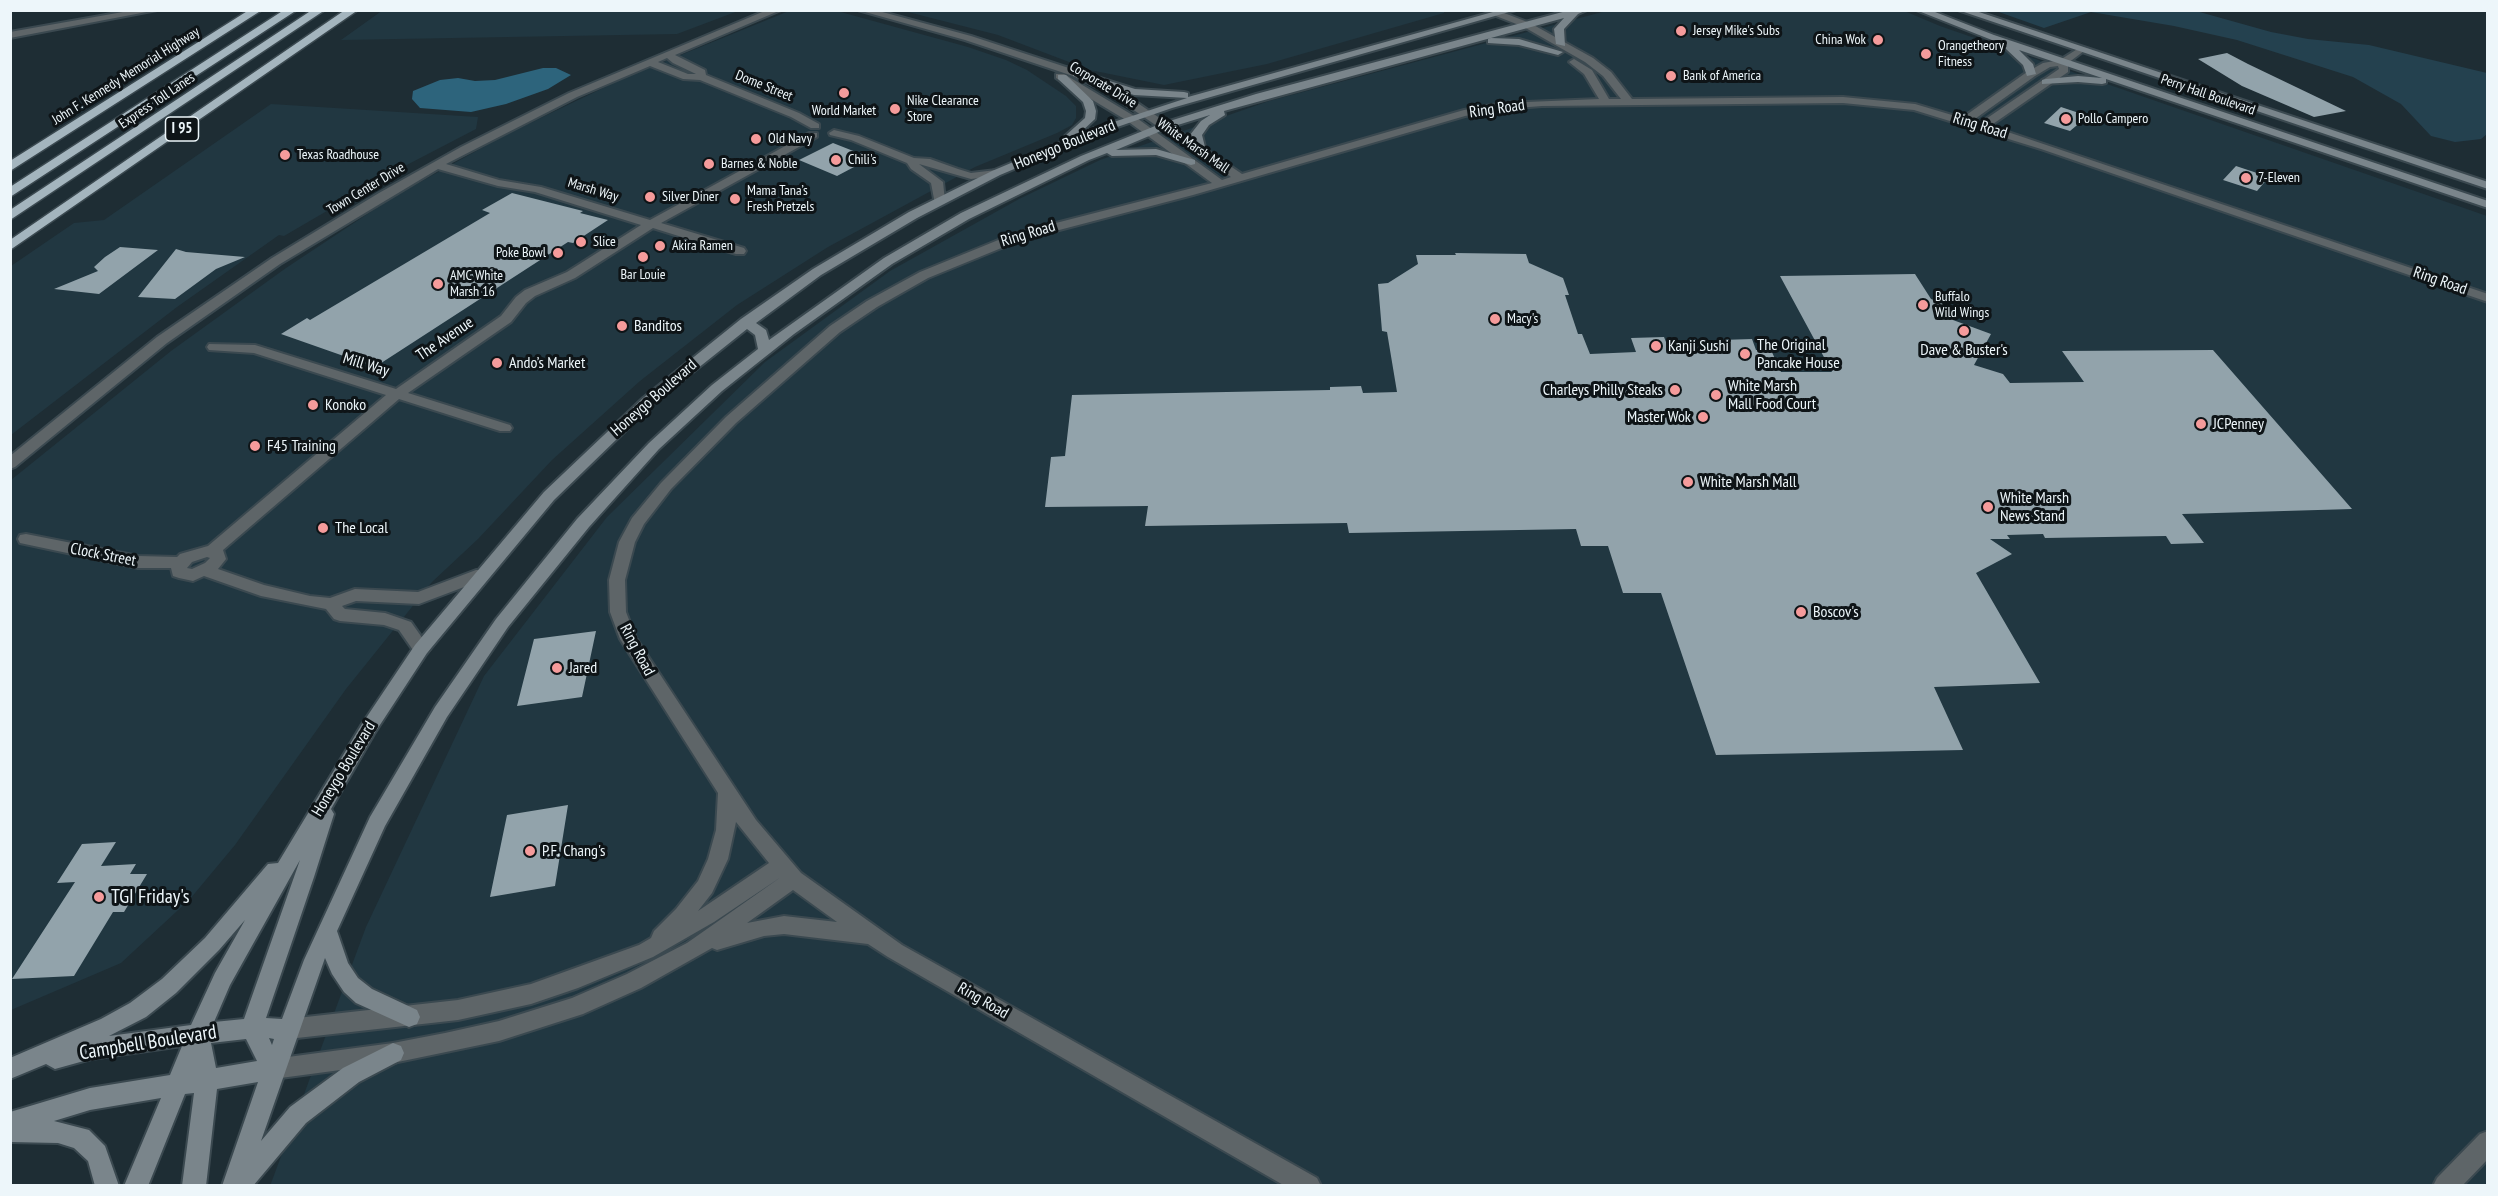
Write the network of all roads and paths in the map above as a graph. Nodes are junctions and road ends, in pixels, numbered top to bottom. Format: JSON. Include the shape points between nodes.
{"nodes":[{"id":1,"x":153,"y":10,"type":"edge"},
{"id":2,"x":257,"y":10,"type":"edge"},
{"id":3,"x":292,"y":10,"type":"edge"},
{"id":4,"x":320,"y":10,"type":"edge"},
{"id":5,"x":353,"y":10,"type":"edge"},
{"id":6,"x":777,"y":10,"type":"edge"},
{"id":7,"x":862,"y":10,"type":"edge"},
{"id":8,"x":1469,"y":10,"type":"edge"},
{"id":9,"x":1512,"y":10,"type":"edge"},
{"id":10,"x":1545,"y":10,"type":"edge"},
{"id":11,"x":1920,"y":10,"type":"edge"},
{"id":12,"x":1962,"y":10,"type":"edge"},
{"id":13,"x":1497,"y":12,"type":"edge"},
{"id":14,"x":1578,"y":12,"type":"edge"},
{"id":15,"x":1461,"y":24,"type":"junction"},
{"id":16,"x":1521,"y":25,"type":"junction"},
{"id":17,"x":10,"y":35,"type":"edge"},
{"id":18,"x":1991,"y":37,"type":"junction"},
{"id":19,"x":1463,"y":41,"type":"junction"},
{"id":20,"x":1559,"y":48,"type":"junction"},
{"id":21,"x":2079,"y":51,"type":"junction"},
{"id":22,"x":668,"y":54,"type":"junction"},
{"id":23,"x":649,"y":62,"type":"junction"},
{"id":24,"x":2063,"y":62,"type":"junction"},
{"id":25,"x":1042,"y":63,"type":"junction"},
{"id":26,"x":1299,"y":69,"type":"junction"},
{"id":27,"x":1077,"y":74,"type":"junction"},
{"id":28,"x":2031,"y":74,"type":"junction"},
{"id":29,"x":701,"y":77,"type":"junction"},
{"id":30,"x":1062,"y":77,"type":"junction"},
{"id":31,"x":1316,"y":81,"type":"junction"},
{"id":32,"x":2046,"y":82,"type":"junction"},
{"id":33,"x":1218,"y":91,"type":"junction"},
{"id":34,"x":2149,"y":91,"type":"junction"},
{"id":35,"x":1629,"y":102,"type":"junction"},
{"id":36,"x":1237,"y":103,"type":"junction"},
{"id":37,"x":1606,"y":103,"type":"junction"},
{"id":38,"x":2004,"y":110,"type":"junction"},
{"id":39,"x":1146,"y":113,"type":"junction"},
{"id":40,"x":1133,"y":120,"type":"junction"},
{"id":41,"x":1965,"y":121,"type":"junction"},
{"id":42,"x":1161,"y":124,"type":"junction"},
{"id":43,"x":1983,"y":126,"type":"junction"},
{"id":44,"x":814,"y":131,"type":"junction"},
{"id":45,"x":1149,"y":131,"type":"junction"},
{"id":46,"x":2045,"y":147,"type":"junction"},
{"id":47,"x":1054,"y":149,"type":"junction"},
{"id":48,"x":1200,"y":151,"type":"junction"},
{"id":49,"x":1084,"y":158,"type":"junction"},
{"id":50,"x":912,"y":161,"type":"junction"},
{"id":51,"x":1191,"y":162,"type":"junction"},
{"id":52,"x":436,"y":165,"type":"junction"},
{"id":53,"x":10,"y":166,"type":"edge"},
{"id":54,"x":996,"y":173,"type":"junction"},
{"id":55,"x":1240,"y":178,"type":"junction"},
{"id":56,"x":1221,"y":184,"type":"junction"},
{"id":57,"x":2487,"y":186,"type":"edge"},
{"id":58,"x":10,"y":193,"type":"edge"},
{"id":59,"x":1004,"y":195,"type":"junction"},
{"id":60,"x":939,"y":201,"type":"junction"},
{"id":61,"x":2487,"y":205,"type":"edge"},
{"id":62,"x":10,"y":216,"type":"edge"},
{"id":63,"x":651,"y":224,"type":"junction"},
{"id":64,"x":10,"y":246,"type":"edge"},
{"id":65,"x":740,"y":250,"type":"dead end"},
{"id":66,"x":2487,"y":298,"type":"edge"},
{"id":67,"x":746,"y":322,"type":"junction"},
{"id":68,"x":214,"y":347,"type":"dead end"},
{"id":69,"x":765,"y":349,"type":"junction"},
{"id":70,"x":396,"y":393,"type":"junction"},
{"id":71,"x":505,"y":428,"type":"dead end"},
{"id":72,"x":10,"y":464,"type":"edge"},
{"id":73,"x":26,"y":539,"type":"dead end"},
{"id":74,"x":212,"y":551,"type":"junction"},
{"id":75,"x":180,"y":563,"type":"junction"},
{"id":76,"x":206,"y":571,"type":"junction"},
{"id":77,"x":482,"y":574,"type":"junction"},
{"id":78,"x":331,"y":604,"type":"junction"},
{"id":79,"x":421,"y":649,"type":"junction"},
{"id":80,"x":727,"y":793,"type":"junction"},
{"id":81,"x":329,"y":796,"type":"junction"},
{"id":82,"x":304,"y":834,"type":"junction"},
{"id":83,"x":788,"y":872,"type":"junction"},
{"id":84,"x":327,"y":931,"type":"junction"},
{"id":85,"x":870,"y":935,"type":"junction"},
{"id":86,"x":694,"y":949,"type":"junction"},
{"id":87,"x":646,"y":951,"type":"junction"},
{"id":88,"x":409,"y":1017,"type":"junction"},
{"id":89,"x":252,"y":1028,"type":"junction"},
{"id":90,"x":288,"y":1029,"type":"junction"},
{"id":91,"x":198,"y":1034,"type":"junction"},
{"id":92,"x":393,"y":1053,"type":"junction"},
{"id":93,"x":273,"y":1069,"type":"junction"},
{"id":94,"x":10,"y":1070,"type":"edge"},
{"id":95,"x":207,"y":1079,"type":"junction"},
{"id":96,"x":178,"y":1083,"type":"junction"},
{"id":97,"x":10,"y":1123,"type":"edge"},
{"id":98,"x":10,"y":1131,"type":"edge"},
{"id":99,"x":2487,"y":1142,"type":"edge"},
{"id":100,"x":107,"y":1185,"type":"edge"},
{"id":101,"x":136,"y":1185,"type":"edge"},
{"id":102,"x":194,"y":1185,"type":"edge"},
{"id":103,"x":236,"y":1185,"type":"edge"},
{"id":104,"x":1309,"y":1185,"type":"edge"},
{"id":105,"x":2445,"y":1185,"type":"edge"}],
"edges":[{"from":1,"to":17,"type":"street","via":[[52,24]]},
{"from":2,"to":53,"type":"highway","name":"John F. Kennedy Memorial Highway"},
{"from":3,"to":58,"type":"highway","name":"Express Toll Lanes"},
{"from":4,"to":62,"type":"highway","name":"Express Toll Lanes"},
{"from":5,"to":64,"type":"highway","number":"I 95"},
{"from":6,"to":22,"type":"street","name":"Town Center Drive"},
{"from":7,"to":25,"type":"street","name":"Corporate Drive","via":[[968,38]]},
{"from":8,"to":15,"type":"main road"},
{"from":9,"to":13,"type":"main road"},
{"from":10,"to":16,"type":"main road","via":[[1527,16]]},
{"from":11,"to":18,"type":"main road","name":"Perry Hall Boulevard"},
{"from":12,"to":21,"type":"main road","name":"Perry Hall Boulevard"},
{"from":13,"to":15,"type":"main road"},
{"from":13,"to":16,"type":"street"},
{"from":13,"to":31,"type":"main road","via":[[1492,23]]},
{"from":14,"to":16,"type":"main road","name":"Honeygo Boulevard"},
{"from":14,"to":20,"type":"main road","via":[[1559,28]]},
{"from":15,"to":26,"type":"main road"},
{"from":16,"to":19,"type":"main road","name":"Honeygo Boulevard"},
{"from":16,"to":20,"type":"street"},
{"from":18,"to":24,"type":"main road","name":"Perry Hall Boulevard"},
{"from":18,"to":28,"type":"main road","via":[[2022,57]]},
{"from":19,"to":20,"type":"main road","via":[[1519,42]]},
{"from":19,"to":31,"type":"main road","name":"Honeygo Boulevard"},
{"from":20,"to":35,"type":"street","via":[[1589,60],[1607,74]]},
{"from":20,"to":37,"type":"street","via":[[1588,72]]},
{"from":21,"to":24,"type":"street"},
{"from":21,"to":57,"type":"main road","name":"Perry Hall Boulevard"},
{"from":22,"to":23,"type":"street","name":"Town Center Drive"},
{"from":22,"to":29,"type":"street","name":"Dome Street","via":[[701,72]]},
{"from":23,"to":29,"type":"street","name":"Dome Street","via":[[687,77]]},
{"from":23,"to":52,"type":"street","name":"Town Center Drive","via":[[514,123]]},
{"from":24,"to":28,"type":"street"},
{"from":24,"to":32,"type":"street","via":[[2064,70]]},
{"from":24,"to":34,"type":"main road","name":"Perry Hall Boulevard"},
{"from":25,"to":27,"type":"street","name":"Corporate Drive"},
{"from":25,"to":30,"type":"street","name":"Corporate Drive"},
{"from":26,"to":33,"type":"main road"},
{"from":26,"to":42,"type":"main road","via":[[1280,80]]},
{"from":27,"to":33,"type":"main road","via":[[1146,94]]},
{"from":27,"to":39,"type":"street","name":"Corporate Drive"},
{"from":28,"to":41,"type":"street"},
{"from":29,"to":44,"type":"street","name":"Dome Street","via":[[795,115]]},
{"from":30,"to":40,"type":"street","name":"Corporate Drive"},
{"from":30,"to":47,"type":"main road","via":[[1088,101],[1090,119]]},
{"from":31,"to":36,"type":"main road","name":"Honeygo Boulevard"},
{"from":32,"to":34,"type":"main road","via":[[2090,80]]},
{"from":32,"to":38,"type":"street"},
{"from":33,"to":39,"type":"main road"},
{"from":34,"to":61,"type":"main road","name":"Perry Hall Boulevard"},
{"from":35,"to":37,"type":"street","name":"Ring Road"},
{"from":35,"to":41,"type":"street","name":"Ring Road","via":[[1858,100],[1915,107]]},
{"from":36,"to":42,"type":"main road","name":"Honeygo Boulevard"},
{"from":36,"to":48,"type":"main road","via":[[1204,123],[1196,135]]},
{"from":37,"to":55,"type":"street","name":"Ring Road","via":[[1525,104],[1477,110]]},
{"from":38,"to":43,"type":"street"},
{"from":38,"to":46,"type":"street","via":[[2002,118],[2009,130]]},
{"from":39,"to":40,"type":"main road"},
{"from":39,"to":42,"type":"street","name":"White Marsh Mall"},
{"from":40,"to":45,"type":"street","name":"Corporate Drive"},
{"from":40,"to":47,"type":"main road","name":"Honeygo Boulevard"},
{"from":40,"to":59,"type":"main road","via":[[1126,130]]},
{"from":41,"to":43,"type":"street","name":"Ring Road"},
{"from":42,"to":45,"type":"main road","name":"Honeygo Boulevard"},
{"from":42,"to":48,"type":"street","name":"White Marsh Mall"},
{"from":43,"to":46,"type":"street","name":"Ring Road"},
{"from":44,"to":50,"type":"street","name":"Dome Street","via":[[834,126],[834,133]]},
{"from":44,"to":63,"type":"street","name":"The Avenue"},
{"from":45,"to":49,"type":"main road","name":"Honeygo Boulevard"},
{"from":45,"to":51,"type":"street","name":"White Marsh Mall"},
{"from":46,"to":66,"type":"street","name":"Ring Road"},
{"from":47,"to":54,"type":"main road","name":"Honeygo Boulevard"},
{"from":48,"to":55,"type":"street","name":"White Marsh Mall"},
{"from":49,"to":51,"type":"main road","via":[[1144,151]]},
{"from":49,"to":59,"type":"main road","name":"Honeygo Boulevard"},
{"from":50,"to":54,"type":"street","via":[[926,161],[971,176]]},
{"from":50,"to":60,"type":"street","via":[[937,182]]},
{"from":51,"to":56,"type":"street","name":"White Marsh Mall"},
{"from":52,"to":63,"type":"street","name":"Marsh Way","via":[[498,183],[537,189]]},
{"from":52,"to":72,"type":"street","name":"Town Center Drive","via":[[218,300],[153,347]]},
{"from":54,"to":60,"type":"main road","name":"Honeygo Boulevard"},
{"from":55,"to":56,"type":"street","name":"Ring Road"},
{"from":56,"to":80,"type":"street","name":"Ring Road","via":[[1017,237],[973,253],[889,294],[836,328],[764,390],[697,453],[650,505],[622,558],[617,579],[618,612],[637,655]]},
{"from":59,"to":69,"type":"main road","name":"Honeygo Boulevard","via":[[888,261]]},
{"from":60,"to":67,"type":"main road","name":"Honeygo Boulevard","via":[[822,269]]},
{"from":63,"to":65,"type":"street","name":"Marsh Way"},
{"from":63,"to":70,"type":"street","name":"The Avenue","via":[[574,273],[530,293],[506,319]]},
{"from":67,"to":69,"type":"main road","via":[[761,333]]},
{"from":67,"to":77,"type":"main road","name":"Honeygo Boulevard","via":[[648,400],[549,496]]},
{"from":68,"to":70,"type":"street","name":"Mill Way","via":[[255,349]]},
{"from":69,"to":84,"type":"main road","name":"Honeygo Boulevard","via":[[686,416],[622,479],[502,623],[412,760],[377,823]]},
{"from":70,"to":71,"type":"street","name":"Mill Way"},
{"from":70,"to":74,"type":"street","name":"The Avenue"},
{"from":73,"to":75,"type":"street","name":"Clock Street","via":[[138,562]]},
{"from":74,"to":75,"type":"street","via":[[192,554]]},
{"from":74,"to":76,"type":"street","via":[[218,559]]},
{"from":75,"to":76,"type":"street","via":[[178,569],[183,574]]},
{"from":76,"to":78,"type":"street","via":[[261,590]]},
{"from":77,"to":78,"type":"street","via":[[418,598],[355,595]]},
{"from":77,"to":79,"type":"main road","name":"Honeygo Boulevard"},
{"from":78,"to":79,"type":"street","via":[[340,615],[386,619],[405,626]]},
{"from":79,"to":81,"type":"main road","name":"Honeygo Boulevard"},
{"from":80,"to":83,"type":"street","name":"Ring Road"},
{"from":80,"to":87,"type":"street","via":[[726,830],[705,887]]},
{"from":81,"to":82,"type":"main road","name":"Honeygo Boulevard"},
{"from":81,"to":89,"type":"main road"},
{"from":82,"to":91,"type":"main road","name":"Honeygo Boulevard","via":[[222,980]]},
{"from":82,"to":94,"type":"main road","via":[[212,944],[169,986],[109,1026]]},
{"from":83,"to":85,"type":"street","name":"Ring Road"},
{"from":83,"to":86,"type":"street","via":[[734,923]]},
{"from":83,"to":87,"type":"street"},
{"from":84,"to":88,"type":"main road","via":[[334,957],[351,985],[363,996]]},
{"from":84,"to":90,"type":"main road","name":"Honeygo Boulevard"},
{"from":85,"to":86,"type":"street","via":[[784,925],[742,932]]},
{"from":85,"to":104,"type":"street","name":"Ring Road"},
{"from":86,"to":92,"type":"street","via":[[634,981],[539,1019]]},
{"from":87,"to":88,"type":"street","via":[[531,993]]},
{"from":88,"to":90,"type":"street"},
{"from":89,"to":90,"type":"main road","name":"Campbell Boulevard"},
{"from":89,"to":91,"type":"main road","name":"Campbell Boulevard"},
{"from":89,"to":93,"type":"main road"},
{"from":90,"to":93,"type":"main road","name":"Honeygo Boulevard"},
{"from":91,"to":94,"type":"main road","name":"Campbell Boulevard","via":[[91,1049]]},
{"from":91,"to":95,"type":"main road"},
{"from":91,"to":96,"type":"main road","name":"Honeygo Boulevard"},
{"from":92,"to":93,"type":"street"},
{"from":92,"to":103,"type":"main road","via":[[351,1075],[298,1116]]},
{"from":93,"to":95,"type":"main road"},
{"from":93,"to":103,"type":"main road","name":"Honeygo Boulevard"},
{"from":95,"to":96,"type":"main road"},
{"from":95,"to":102,"type":"main road"},
{"from":96,"to":97,"type":"main road","via":[[90,1099]]},
{"from":96,"to":101,"type":"main road","name":"Honeygo Boulevard"},
{"from":98,"to":100,"type":"main road","via":[[58,1132],[81,1138],[97,1154]]},
{"from":99,"to":105,"type":"street"}]}
